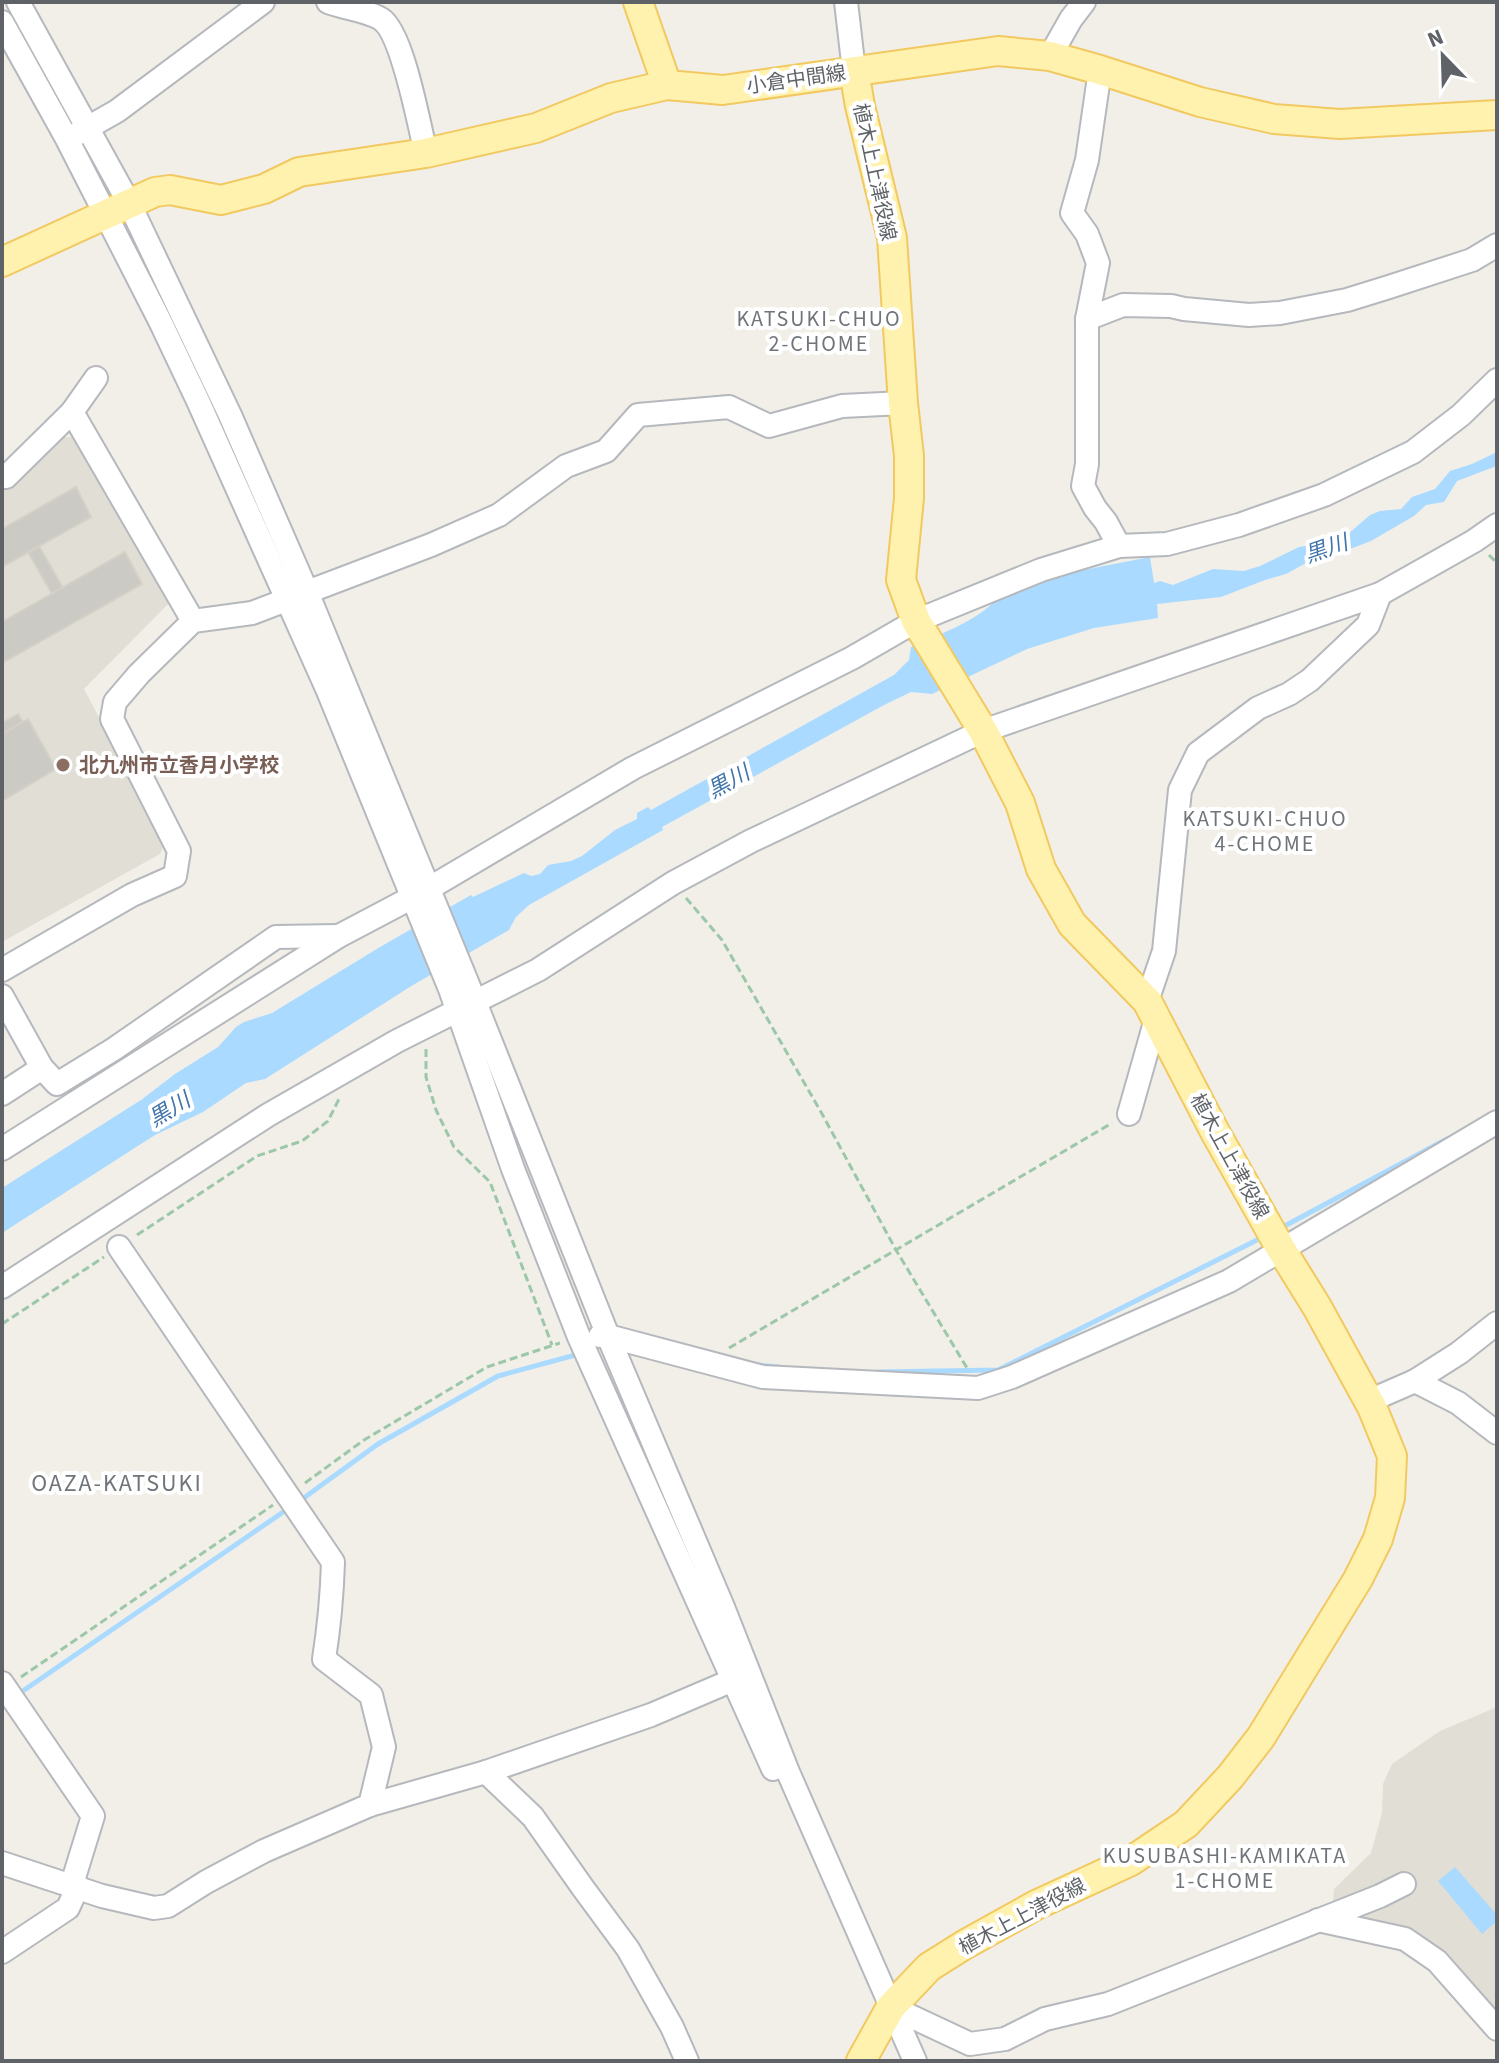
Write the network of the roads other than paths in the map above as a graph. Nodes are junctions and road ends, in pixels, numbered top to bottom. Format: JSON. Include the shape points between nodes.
{"nodes":[{"id":1,"x":18,"y":2,"type":"edge"},
{"id":2,"x":263,"y":2,"type":"edge"},
{"id":3,"x":328,"y":2,"type":"edge"},
{"id":4,"x":638,"y":2,"type":"edge"},
{"id":5,"x":846,"y":2,"type":"edge"},
{"id":6,"x":1084,"y":2,"type":"edge"},
{"id":7,"x":2,"y":22,"type":"edge"},
{"id":8,"x":1050,"y":56,"type":"junction"},
{"id":9,"x":1100,"y":70,"type":"junction"},
{"id":10,"x":854,"y":71,"type":"junction"},
{"id":11,"x":667,"y":85,"type":"junction"},
{"id":12,"x":1497,"y":115,"type":"edge"},
{"id":13,"x":88,"y":128,"type":"junction"},
{"id":14,"x":67,"y":139,"type":"junction"},
{"id":15,"x":426,"y":153,"type":"junction"},
{"id":16,"x":117,"y":208,"type":"junction"},
{"id":17,"x":1497,"y":245,"type":"edge"},
{"id":18,"x":2,"y":262,"type":"edge"},
{"id":19,"x":1087,"y":319,"type":"junction"},
{"id":20,"x":96,"y":378,"type":"dead end"},
{"id":21,"x":1497,"y":380,"type":"edge"},
{"id":22,"x":903,"y":403,"type":"junction"},
{"id":23,"x":72,"y":412,"type":"junction"},
{"id":24,"x":2,"y":477,"type":"edge"},
{"id":25,"x":1497,"y":525,"type":"edge"},
{"id":26,"x":1119,"y":546,"type":"junction"},
{"id":27,"x":1380,"y":594,"type":"junction"},
{"id":28,"x":297,"y":596,"type":"junction"},
{"id":29,"x":193,"y":621,"type":"junction"},
{"id":30,"x":920,"y":627,"type":"junction"},
{"id":31,"x":976,"y":720,"type":"junction"},
{"id":32,"x":420,"y":893,"type":"junction"},
{"id":33,"x":339,"y":936,"type":"junction"},
{"id":34,"x":2,"y":970,"type":"edge"},
{"id":35,"x":2,"y":996,"type":"edge"},
{"id":36,"x":466,"y":1008,"type":"junction"},
{"id":37,"x":1151,"y":1010,"type":"junction"},
{"id":38,"x":42,"y":1068,"type":"junction"},
{"id":39,"x":2,"y":1094,"type":"edge"},
{"id":40,"x":1129,"y":1114,"type":"road end"},
{"id":41,"x":1497,"y":1122,"type":"edge"},
{"id":42,"x":2,"y":1149,"type":"edge"},
{"id":43,"x":119,"y":1247,"type":"road end"},
{"id":44,"x":1281,"y":1249,"type":"junction"},
{"id":45,"x":2,"y":1287,"type":"edge"},
{"id":46,"x":1497,"y":1323,"type":"edge"},
{"id":47,"x":608,"y":1336,"type":"junction"},
{"id":48,"x":579,"y":1337,"type":"junction"},
{"id":49,"x":1415,"y":1381,"type":"junction"},
{"id":50,"x":1369,"y":1401,"type":"junction"},
{"id":51,"x":1497,"y":1433,"type":"edge"},
{"id":52,"x":733,"y":1680,"type":"junction"},
{"id":53,"x":2,"y":1683,"type":"edge"},
{"id":54,"x":486,"y":1772,"type":"junction"},
{"id":55,"x":370,"y":1805,"type":"junction"},
{"id":56,"x":2,"y":1863,"type":"edge"},
{"id":57,"x":1404,"y":1884,"type":"dead end"},
{"id":58,"x":75,"y":1885,"type":"junction"},
{"id":59,"x":1318,"y":1920,"type":"junction"},
{"id":60,"x":2,"y":1952,"type":"edge"},
{"id":61,"x":888,"y":2012,"type":"junction"},
{"id":62,"x":1497,"y":2029,"type":"edge"},
{"id":63,"x":687,"y":2061,"type":"edge"},
{"id":64,"x":861,"y":2061,"type":"edge"},
{"id":65,"x":901,"y":2061,"type":"edge"},
{"id":66,"x":915,"y":2061,"type":"edge"}],
"edges":[{"from":1,"to":13,"type":"street"},
{"from":2,"to":13,"type":"street"},
{"from":3,"to":15,"type":"street","via":[[381,19],[390,28]]},
{"from":4,"to":11,"type":"main road"},
{"from":5,"to":10,"type":"street"},
{"from":6,"to":8,"type":"street"},
{"from":7,"to":14,"type":"street"},
{"from":8,"to":9,"type":"main road","name":"小倉中間線"},
{"from":8,"to":10,"type":"main road","name":"小倉中間線","via":[[998,51]]},
{"from":9,"to":12,"type":"main road","name":"小倉中間線","via":[[1274,119],[1340,124]]},
{"from":9,"to":19,"type":"street","via":[[1087,160],[1072,213],[1098,263]]},
{"from":10,"to":11,"type":"main road","name":"小倉中間線","via":[[723,90]]},
{"from":10,"to":22,"type":"main road","name":"植木上上津役線","via":[[892,238]]},
{"from":11,"to":15,"type":"main road","name":"小倉中間線","via":[[611,98],[536,128]]},
{"from":13,"to":14,"type":"street"},
{"from":13,"to":16,"type":"street"},
{"from":14,"to":16,"type":"street"},
{"from":15,"to":16,"type":"main road","name":"小倉中間線","via":[[299,172],[264,189],[221,200],[170,190]]},
{"from":16,"to":18,"type":"main road","name":"小倉中間線"},
{"from":16,"to":28,"type":"street","via":[[198,401]]},
{"from":17,"to":19,"type":"street","via":[[1472,260],[1389,287],[1280,313],[1123,305]]},
{"from":19,"to":26,"type":"street","via":[[1083,486]]},
{"from":20,"to":23,"type":"street"},
{"from":21,"to":26,"type":"street","via":[[1413,452],[1324,495],[1167,544]]},
{"from":22,"to":28,"type":"street","via":[[842,406],[769,426],[729,407],[638,415],[606,451],[566,466],[499,515]]},
{"from":22,"to":30,"type":"main road","name":"植木上上津役線","via":[[909,498],[901,580]]},
{"from":23,"to":24,"type":"street"},
{"from":23,"to":29,"type":"street"},
{"from":25,"to":27,"type":"street"},
{"from":26,"to":30,"type":"street","via":[[1041,570]]},
{"from":27,"to":31,"type":"street"},
{"from":27,"to":37,"type":"street","via":[[1368,625],[1310,680],[1258,708],[1198,753],[1180,790],[1164,951]]},
{"from":28,"to":29,"type":"street","via":[[252,613]]},
{"from":28,"to":32,"type":"street"},
{"from":29,"to":34,"type":"street","via":[[115,702],[112,719],[179,851],[175,876]]},
{"from":30,"to":31,"type":"main road","name":"植木上上津役線"},
{"from":30,"to":32,"type":"street","via":[[633,768]]},
{"from":31,"to":36,"type":"street","via":[[673,883],[538,970]]},
{"from":31,"to":37,"type":"main road","name":"植木上上津役線","via":[[1020,803],[1041,869],[1072,924]]},
{"from":32,"to":33,"type":"street"},
{"from":32,"to":36,"type":"street"},
{"from":33,"to":38,"type":"street","via":[[276,937],[57,1084]]},
{"from":33,"to":42,"type":"street"},
{"from":35,"to":38,"type":"street"},
{"from":36,"to":45,"type":"street","via":[[268,1115]]},
{"from":36,"to":47,"type":"street"},
{"from":36,"to":48,"type":"street","via":[[513,1169]]},
{"from":37,"to":40,"type":"street"},
{"from":37,"to":44,"type":"main road","name":"植木上上津役線"},
{"from":38,"to":39,"type":"street"},
{"from":41,"to":44,"type":"street"},
{"from":43,"to":55,"type":"street","via":[[333,1562],[324,1659],[371,1695],[384,1747]]},
{"from":44,"to":47,"type":"street","via":[[1229,1281],[978,1388],[763,1377]]},
{"from":44,"to":50,"type":"main road","name":"植木上上津役線"},
{"from":46,"to":49,"type":"street"},
{"from":47,"to":48,"type":"street"},
{"from":47,"to":61,"type":"street"},
{"from":48,"to":52,"type":"street"},
{"from":49,"to":50,"type":"street"},
{"from":49,"to":51,"type":"street","via":[[1458,1403]]},
{"from":50,"to":61,"type":"main road","name":"植木上上津役線","via":[[1392,1456],[1390,1498],[1378,1539],[1261,1737],[1230,1777],[1186,1824],[1131,1861],[1036,1905],[929,1967]]},
{"from":52,"to":54,"type":"street","via":[[651,1715]]},
{"from":52,"to":61,"type":"street"},
{"from":53,"to":58,"type":"street","via":[[93,1816]]},
{"from":54,"to":55,"type":"street"},
{"from":54,"to":63,"type":"street","via":[[533,1817],[628,1949]]},
{"from":55,"to":58,"type":"street","via":[[264,1851],[168,1906],[154,1908]]},
{"from":56,"to":58,"type":"street"},
{"from":57,"to":59,"type":"street"},
{"from":58,"to":60,"type":"street","via":[[68,1908]]},
{"from":59,"to":61,"type":"street","via":[[1108,2004],[1045,2019],[1005,2039],[970,2044]]},
{"from":59,"to":62,"type":"street","via":[[1405,1939],[1437,1961]]},
{"from":61,"to":64,"type":"main road","name":"植木上上津役線"},
{"from":61,"to":65,"type":"street"},
{"from":61,"to":66,"type":"street"}]}
